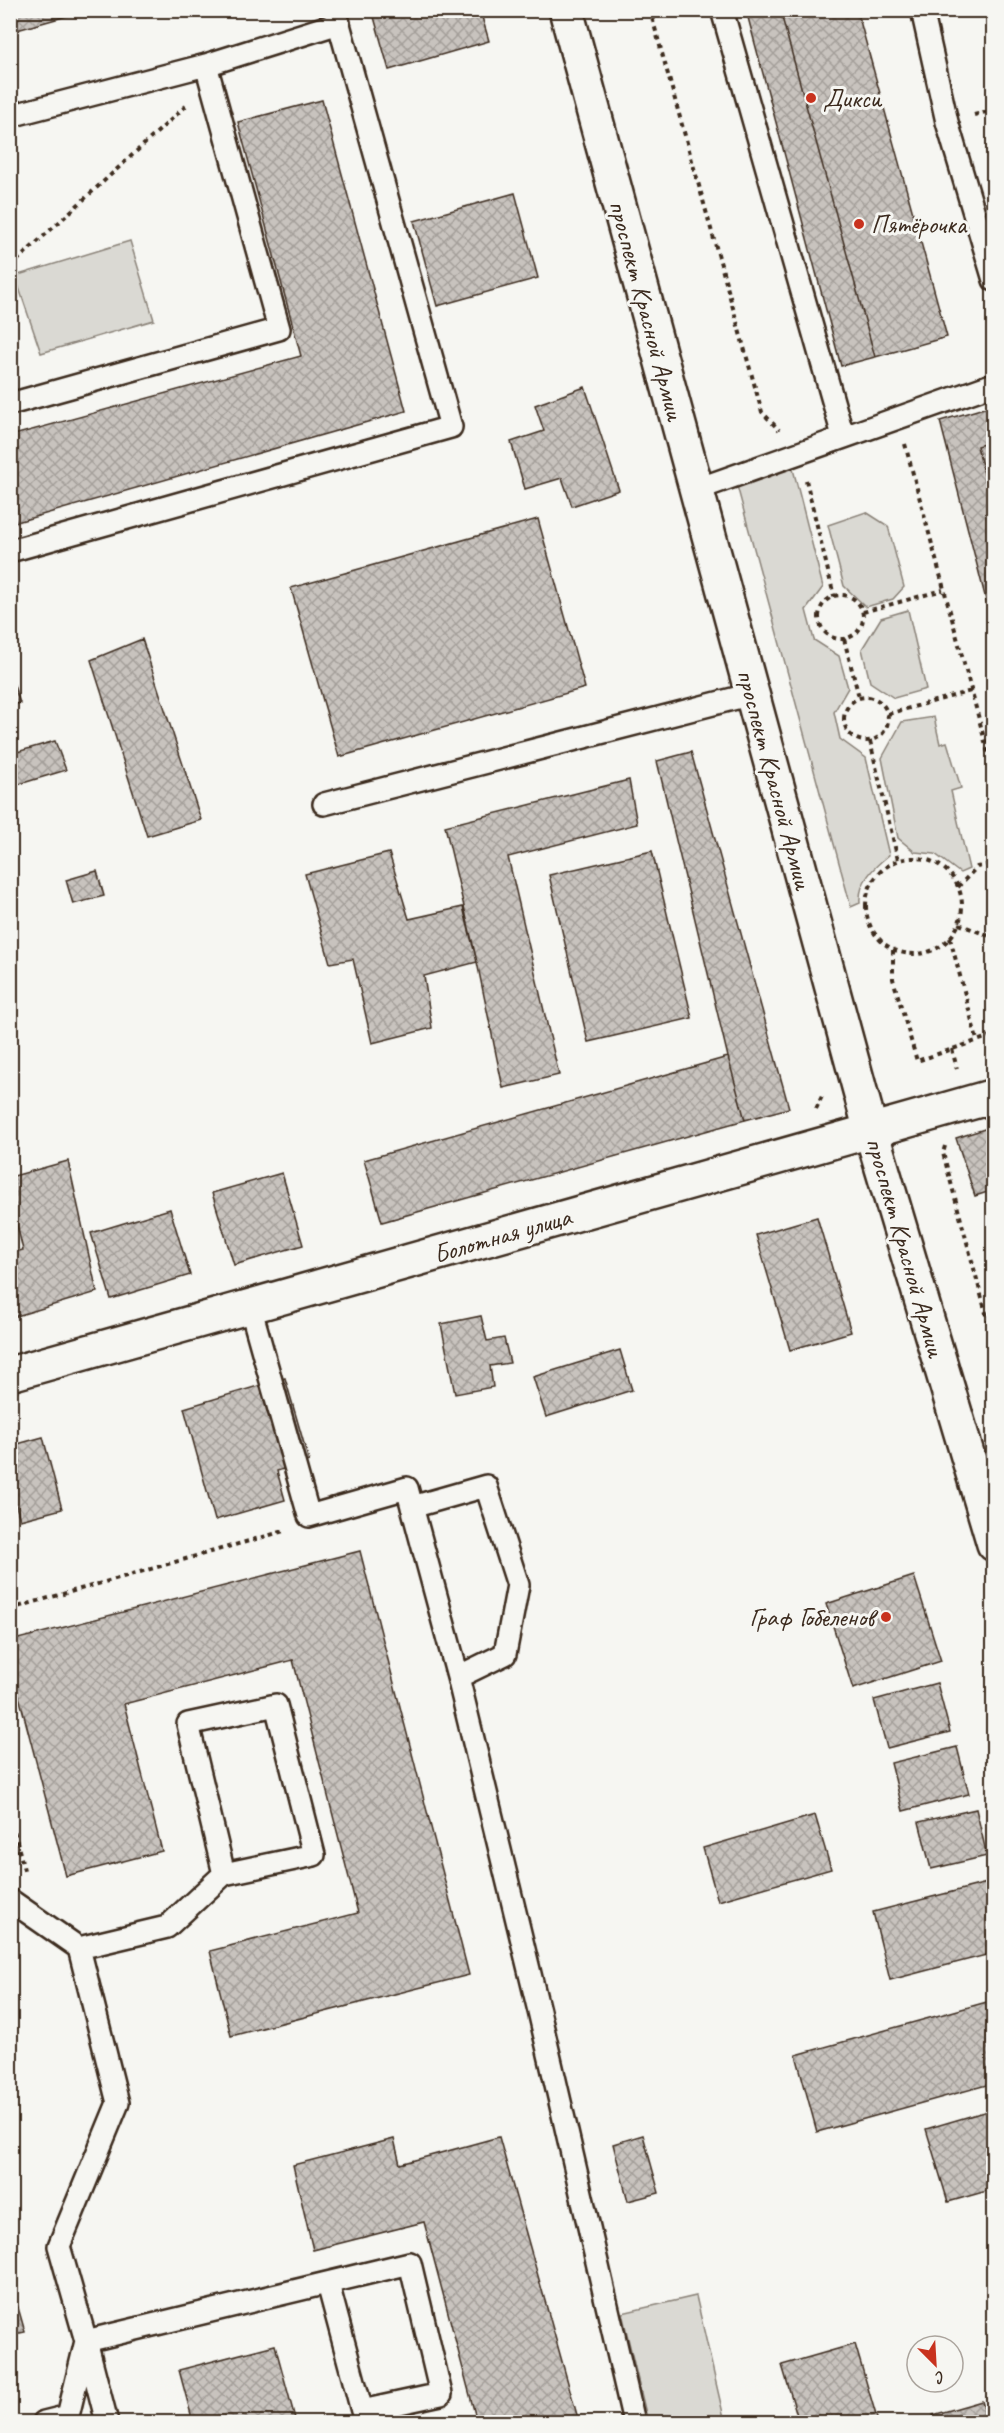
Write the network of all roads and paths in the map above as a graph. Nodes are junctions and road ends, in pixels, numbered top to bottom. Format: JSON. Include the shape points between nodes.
{"nodes":[{"id":1,"x":566,"y":10,"type":"edge"},
{"id":2,"x":650,"y":10,"type":"edge"},
{"id":3,"x":722,"y":10,"type":"edge"},
{"id":4,"x":922,"y":10,"type":"edge"},
{"id":5,"x":337,"y":17,"type":"edge"},
{"id":6,"x":209,"y":73,"type":"junction"},
{"id":7,"x":10,"y":116,"type":"edge"},
{"id":8,"x":10,"y":267,"type":"edge"},
{"id":9,"x":993,"y":280,"type":"edge"},
{"id":10,"x":993,"y":384,"type":"edge"},
{"id":11,"x":10,"y":404,"type":"edge"},
{"id":12,"x":898,"y":418,"type":"junction"},
{"id":13,"x":843,"y":436,"type":"junction"},
{"id":14,"x":800,"y":452,"type":"junction"},
{"id":15,"x":695,"y":489,"type":"junction"},
{"id":16,"x":10,"y":551,"type":"edge"},
{"id":17,"x":943,"y":590,"type":"junction"},
{"id":18,"x":834,"y":596,"type":"junction"},
{"id":19,"x":862,"y":612,"type":"junction"},
{"id":20,"x":844,"y":639,"type":"junction"},
{"id":21,"x":971,"y":691,"type":"junction"},
{"id":22,"x":752,"y":694,"type":"junction"},
{"id":23,"x":859,"y":698,"type":"junction"},
{"id":24,"x":888,"y":714,"type":"junction"},
{"id":25,"x":870,"y":741,"type":"junction"},
{"id":26,"x":993,"y":775,"type":"edge"},
{"id":27,"x":324,"y":804,"type":"dead end"},
{"id":28,"x":898,"y":860,"type":"junction"},
{"id":29,"x":993,"y":863,"type":"edge"},
{"id":30,"x":958,"y":887,"type":"junction"},
{"id":31,"x":959,"y":924,"type":"junction"},
{"id":32,"x":950,"y":938,"type":"junction"},
{"id":33,"x":993,"y":938,"type":"edge"},
{"id":34,"x":893,"y":950,"type":"junction"},
{"id":35,"x":993,"y":1035,"type":"edge"},
{"id":36,"x":977,"y":1040,"type":"junction"},
{"id":37,"x":952,"y":1049,"type":"junction"},
{"id":38,"x":957,"y":1071,"type":"dead end"},
{"id":39,"x":993,"y":1096,"type":"edge"},
{"id":40,"x":871,"y":1131,"type":"junction"},
{"id":41,"x":945,"y":1142,"type":"dead end"},
{"id":42,"x":250,"y":1306,"type":"junction"},
{"id":43,"x":993,"y":1343,"type":"edge"},
{"id":44,"x":10,"y":1374,"type":"edge"},
{"id":45,"x":412,"y":1507,"type":"junction"},
{"id":46,"x":993,"y":1544,"type":"edge"},
{"id":47,"x":458,"y":1677,"type":"junction"},
{"id":48,"x":10,"y":1814,"type":"edge"},
{"id":49,"x":225,"y":1874,"type":"junction"},
{"id":50,"x":10,"y":1900,"type":"edge"},
{"id":51,"x":35,"y":1917,"type":"junction"},
{"id":52,"x":79,"y":1948,"type":"junction"},
{"id":53,"x":328,"y":2284,"type":"junction"},
{"id":54,"x":86,"y":2341,"type":"junction"},
{"id":55,"x":44,"y":2422,"type":"edge"},
{"id":56,"x":107,"y":2422,"type":"edge"},
{"id":57,"x":634,"y":2422,"type":"edge"}],
"edges":[{"from":1,"to":15,"type":"main road","name":"проспект Красной Армии"},
{"from":2,"to":14,"type":"path","via":[[762,412]]},
{"from":3,"to":13,"type":"lane"},
{"from":4,"to":9,"type":"lane","via":[[947,122]]},
{"from":5,"to":6,"type":"lane"},
{"from":5,"to":16,"type":"lane","via":[[451,427]]},
{"from":6,"to":7,"type":"lane"},
{"from":6,"to":8,"type":"path"},
{"from":6,"to":11,"type":"lane","via":[[279,328]]},
{"from":10,"to":12,"type":"lane"},
{"from":12,"to":13,"type":"lane"},
{"from":12,"to":17,"type":"path"},
{"from":13,"to":14,"type":"lane"},
{"from":14,"to":15,"type":"lane"},
{"from":14,"to":18,"type":"path"},
{"from":15,"to":22,"type":"main road","name":"проспект Красной Армии"},
{"from":17,"to":19,"type":"path"},
{"from":17,"to":21,"type":"path"},
{"from":18,"to":19,"type":"path","via":[[854,599]]},
{"from":18,"to":20,"type":"path","via":[[822,606],[819,618],[825,633]]},
{"from":19,"to":20,"type":"path","via":[[858,632]]},
{"from":20,"to":23,"type":"path"},
{"from":21,"to":24,"type":"path"},
{"from":21,"to":26,"type":"path"},
{"from":22,"to":27,"type":"lane"},
{"from":22,"to":40,"type":"main road","name":"проспект Красной Армии"},
{"from":23,"to":24,"type":"path","via":[[873,697]]},
{"from":23,"to":25,"type":"path","via":[[847,707],[846,728],[857,740]]},
{"from":24,"to":25,"type":"path","via":[[884,734]]},
{"from":25,"to":28,"type":"path"},
{"from":28,"to":30,"type":"path","via":[[929,860],[944,867]]},
{"from":28,"to":34,"type":"path","via":[[872,881],[866,897],[870,926]]},
{"from":29,"to":30,"type":"path","via":[[977,867]]},
{"from":30,"to":31,"type":"path","via":[[963,912]]},
{"from":31,"to":32,"type":"path"},
{"from":31,"to":33,"type":"path"},
{"from":32,"to":34,"type":"path","via":[[937,949],[921,954]]},
{"from":32,"to":36,"type":"path"},
{"from":34,"to":37,"type":"path","via":[[893,979],[917,1061]]},
{"from":35,"to":36,"type":"path"},
{"from":36,"to":37,"type":"path"},
{"from":37,"to":38,"type":"path"},
{"from":39,"to":40,"type":"main road","name":"Болотная улица"},
{"from":40,"to":42,"type":"main road","name":"Болотная улица"},
{"from":40,"to":46,"type":"main road","name":"проспект Красной Армии"},
{"from":41,"to":43,"type":"path","via":[[943,1153]]},
{"from":42,"to":44,"type":"main road","name":"Болотная улица"},
{"from":42,"to":45,"type":"lane","via":[[309,1516],[406,1488]]},
{"from":45,"to":47,"type":"lane"},
{"from":45,"to":47,"type":"lane","via":[[486,1486],[518,1585],[505,1654]]},
{"from":47,"to":57,"type":"lane"},
{"from":48,"to":51,"type":"path"},
{"from":49,"to":49,"type":"lane","via":[[314,1855],[276,1705],[188,1724]]},
{"from":49,"to":52,"type":"lane","via":[[168,1927]]},
{"from":50,"to":51,"type":"lane"},
{"from":51,"to":52,"type":"lane"},
{"from":52,"to":54,"type":"lane","via":[[118,2103],[59,2246]]},
{"from":53,"to":53,"type":"lane","via":[[410,2263],[441,2394],[362,2411]]},
{"from":53,"to":54,"type":"lane"},
{"from":54,"to":55,"type":"lane","via":[[68,2416]]},
{"from":54,"to":56,"type":"lane"}]}
